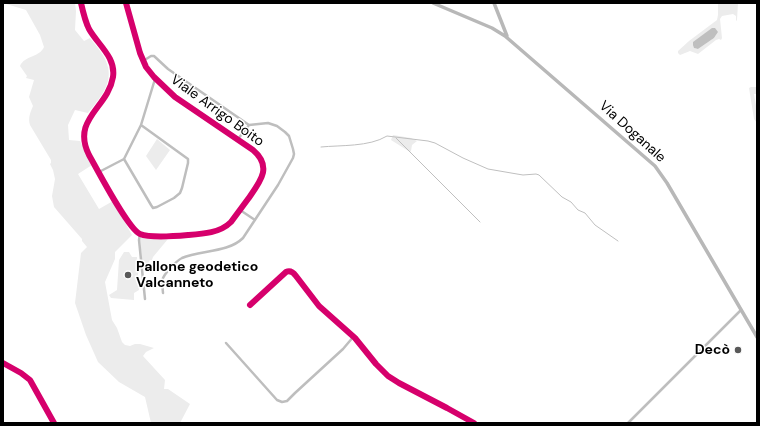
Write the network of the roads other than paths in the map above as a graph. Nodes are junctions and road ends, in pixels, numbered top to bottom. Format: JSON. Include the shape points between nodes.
{"nodes":[{"id":1,"x":82,"y":3,"type":"edge"},
{"id":2,"x":126,"y":3,"type":"edge"},
{"id":3,"x":433,"y":3,"type":"edge"},
{"id":4,"x":494,"y":3,"type":"edge"},
{"id":5,"x":507,"y":37,"type":"junction"},
{"id":6,"x":143,"y":61,"type":"junction"},
{"id":7,"x":155,"y":79,"type":"junction"},
{"id":8,"x":141,"y":125,"type":"junction"},
{"id":9,"x":249,"y":125,"type":"junction"},
{"id":10,"x":238,"y":139,"type":"junction"},
{"id":11,"x":124,"y":159,"type":"junction"},
{"id":12,"x":99,"y":172,"type":"junction"},
{"id":13,"x":240,"y":210,"type":"junction"},
{"id":14,"x":255,"y":220,"type":"junction"},
{"id":15,"x":140,"y":234,"type":"junction"},
{"id":16,"x":163,"y":292,"type":"dead end"},
{"id":17,"x":145,"y":299,"type":"dead end"},
{"id":18,"x":250,"y":305,"type":"dead end"},
{"id":19,"x":741,"y":310,"type":"junction"},
{"id":20,"x":354,"y":336,"type":"junction"},
{"id":21,"x":757,"y":337,"type":"edge"},
{"id":22,"x":226,"y":343,"type":"dead end"},
{"id":23,"x":3,"y":362,"type":"edge"},
{"id":24,"x":54,"y":423,"type":"edge"},
{"id":25,"x":474,"y":423,"type":"edge"},
{"id":26,"x":628,"y":423,"type":"edge"}],
"edges":[{"from":1,"to":12,"type":"street","via":[[88,27],[108,54],[113,71],[109,89],[84,130],[87,150]]},
{"from":2,"to":6,"type":"street","name":"Viale Arrigo Boito"},
{"from":3,"to":5,"type":"main road","name":"Via Doganale"},
{"from":4,"to":5,"type":"main road"},
{"from":5,"to":19,"type":"main road","name":"Via Doganale","via":[[655,166]]},
{"from":6,"to":7,"type":"street","name":"Viale Arrigo Boito"},
{"from":6,"to":9,"type":"street","via":[[154,56],[168,69]]},
{"from":7,"to":8,"type":"street"},
{"from":7,"to":10,"type":"street","name":"Viale Arrigo Boito","via":[[175,97]]},
{"from":8,"to":11,"type":"street"},
{"from":8,"to":11,"type":"street","via":[[188,159],[181,191],[174,198],[153,207]]},
{"from":9,"to":10,"type":"street"},
{"from":9,"to":14,"type":"street","via":[[268,123],[276,126],[289,136],[294,153],[280,182]]},
{"from":10,"to":13,"type":"street","name":"Viale Arrigo Boito","via":[[258,155],[264,169],[259,184]]},
{"from":11,"to":12,"type":"street"},
{"from":12,"to":15,"type":"street","via":[[124,216]]},
{"from":13,"to":14,"type":"street"},
{"from":13,"to":15,"type":"street","name":"Viale Arrigo Boito","via":[[229,224],[220,230],[172,236]]},
{"from":14,"to":16,"type":"street","via":[[238,241],[178,260],[162,281]]},
{"from":15,"to":17,"type":"street"},
{"from":18,"to":20,"type":"street","via":[[289,271],[320,307]]},
{"from":19,"to":21,"type":"main road","name":"Via Doganale"},
{"from":19,"to":26,"type":"street"},
{"from":20,"to":22,"type":"street","via":[[284,402],[277,400]]},
{"from":20,"to":25,"type":"street","via":[[389,377]]},
{"from":23,"to":24,"type":"street","via":[[30,380]]}]}
